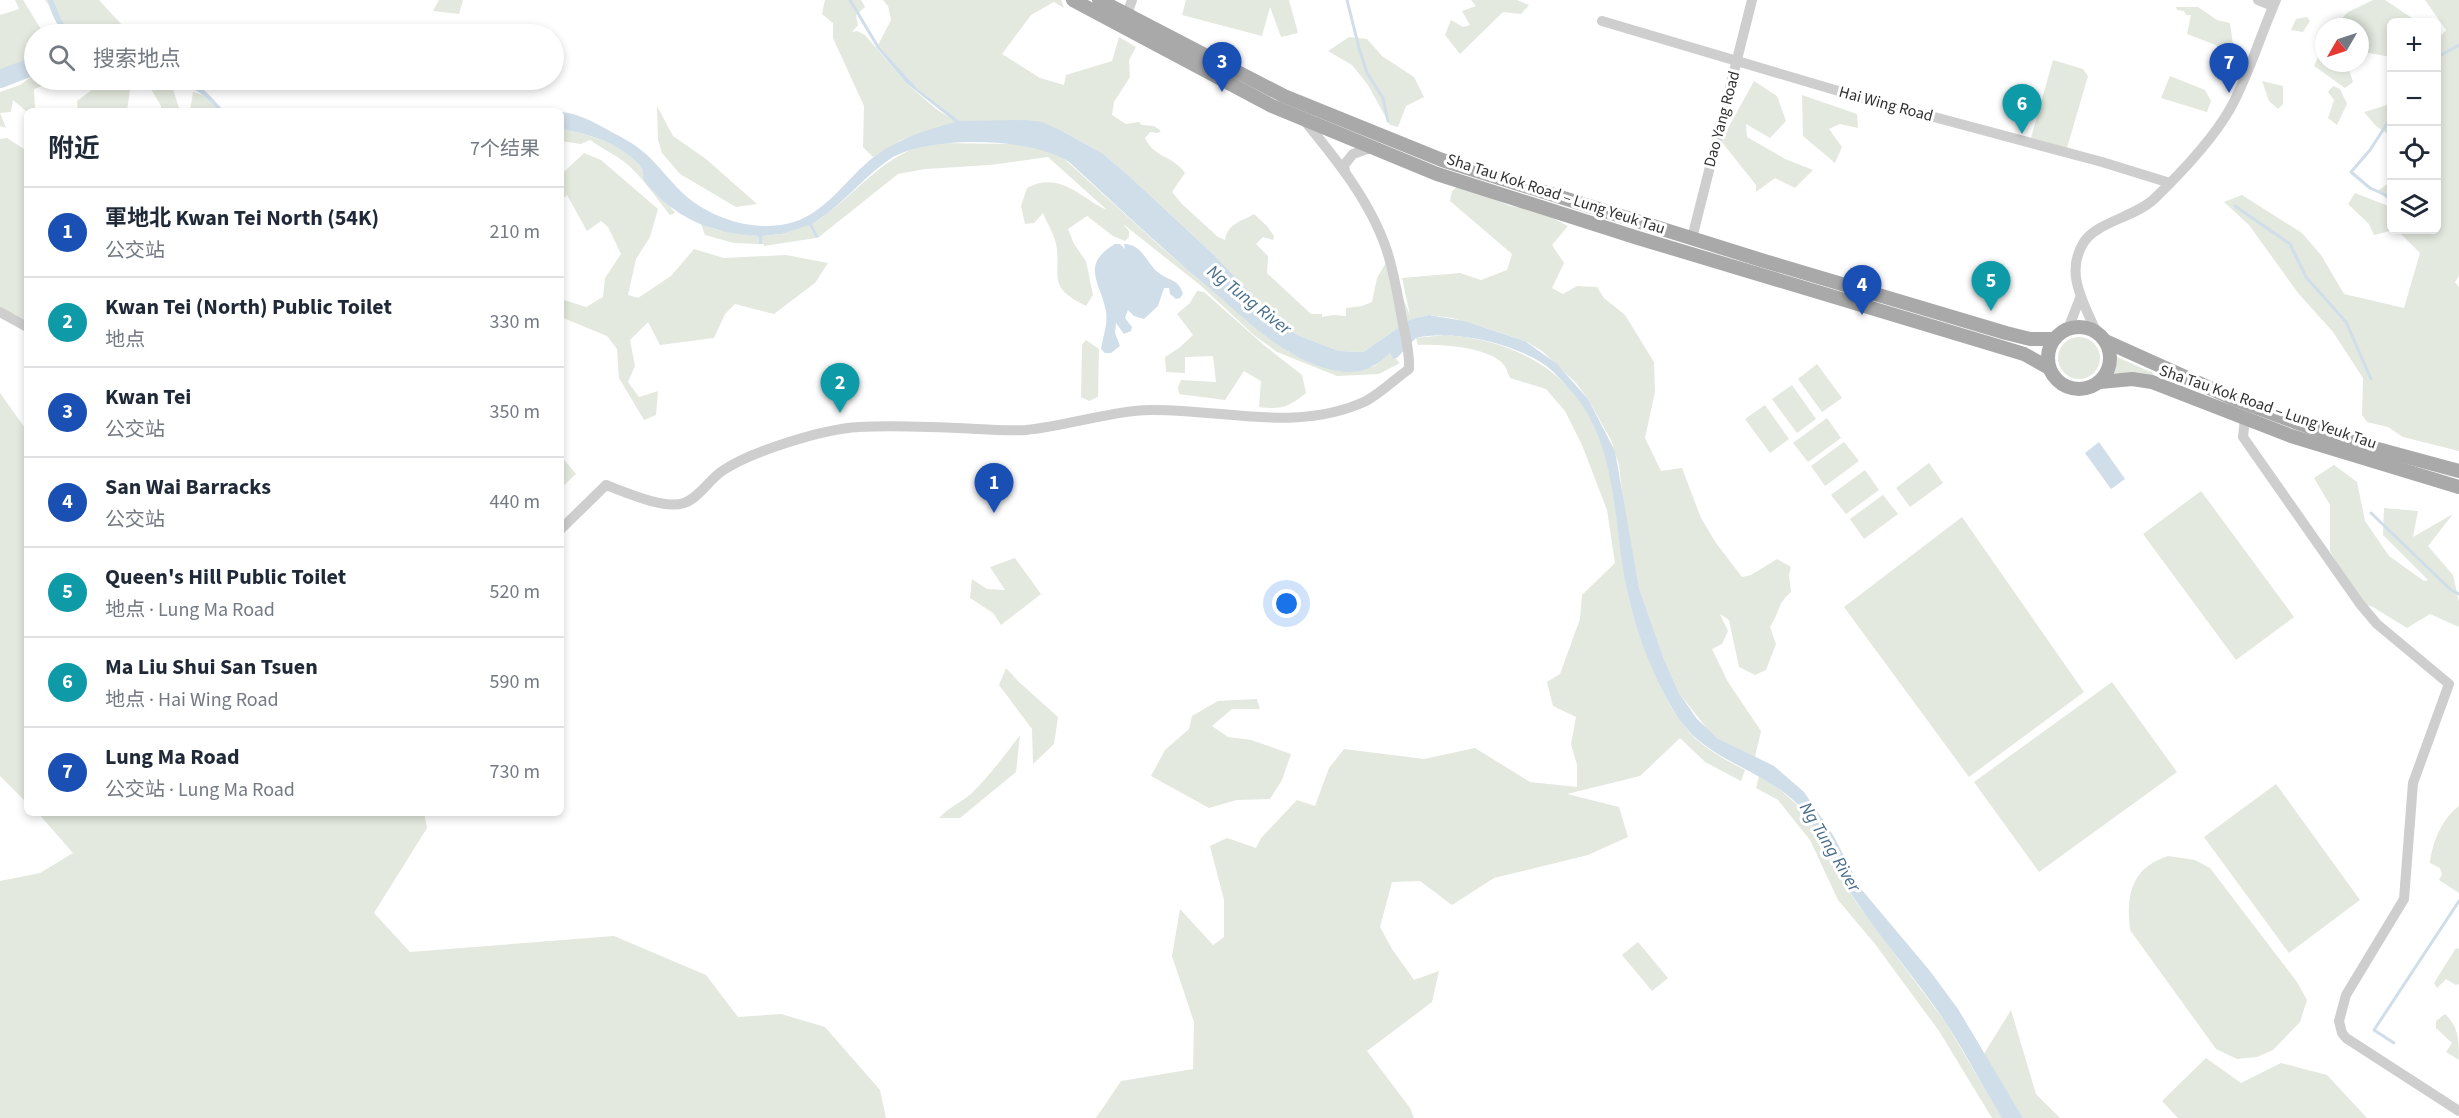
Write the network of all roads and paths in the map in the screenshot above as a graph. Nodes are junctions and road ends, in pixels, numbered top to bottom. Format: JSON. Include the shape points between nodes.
{"nodes":[{"id":1,"x":1072,"y":0,"type":"edge"},
{"id":2,"x":1099,"y":0,"type":"edge"},
{"id":3,"x":1132,"y":0,"type":"edge"},
{"id":4,"x":1752,"y":0,"type":"edge"},
{"id":5,"x":2258,"y":0,"type":"edge"},
{"id":6,"x":2275,"y":3,"type":"edge"},
{"id":7,"x":1127,"y":14,"type":"junction"},
{"id":8,"x":1602,"y":21,"type":"dead end"},
{"id":9,"x":1737,"y":61,"type":"junction"},
{"id":10,"x":1304,"y":120,"type":"junction"},
{"id":11,"x":1370,"y":148,"type":"junction"},
{"id":12,"x":1345,"y":173,"type":"junction"},
{"id":13,"x":2170,"y":183,"type":"junction"},
{"id":14,"x":1692,"y":238,"type":"junction"},
{"id":15,"x":2080,"y":298,"type":"junction"},
{"id":16,"x":0,"y":312,"type":"edge"},
{"id":17,"x":24,"y":325,"type":"edge"},
{"id":18,"x":2068,"y":329,"type":"junction"},
{"id":19,"x":2100,"y":336,"type":"junction"},
{"id":20,"x":2054,"y":339,"type":"junction"},
{"id":21,"x":2049,"y":368,"type":"junction"},
{"id":22,"x":2100,"y":382,"type":"junction"},
{"id":23,"x":2245,"y":418,"type":"junction"},
{"id":24,"x":2459,"y":471,"type":"edge"},
{"id":25,"x":2459,"y":487,"type":"edge"},
{"id":26,"x":564,"y":526,"type":"edge"},
{"id":27,"x":2459,"y":1111,"type":"edge"}],
"edges":[{"from":1,"to":10,"type":"main road","name":"Sha Tau Kok Road – Lung Yeuk Tau"},
{"from":2,"to":7,"type":"main road","name":"Sha Tau Kok Road – Lung Yeuk Tau"},
{"from":3,"to":7,"type":"street"},
{"from":4,"to":9,"type":"street","name":"Dao Yang Road"},
{"from":5,"to":6,"type":"street"},
{"from":6,"to":13,"type":"street","via":[[2230,109]]},
{"from":7,"to":14,"type":"main road","name":"Sha Tau Kok Road – Lung Yeuk Tau","via":[[1284,96],[1377,135],[1442,160]]},
{"from":8,"to":9,"type":"street","name":"Hai Wing Road"},
{"from":9,"to":13,"type":"street","name":"Hai Wing Road"},
{"from":9,"to":14,"type":"street","name":"Dao Yang Road"},
{"from":10,"to":11,"type":"main road","name":"Sha Tau Kok Road – Lung Yeuk Tau"},
{"from":10,"to":12,"type":"street"},
{"from":11,"to":12,"type":"street","via":[[1350,156],[1344,165]]},
{"from":11,"to":21,"type":"main road","name":"Sha Tau Kok Road – Lung Yeuk Tau","via":[[1496,193],[2025,354]]},
{"from":12,"to":26,"type":"street","via":[[1383,240],[1409,355],[1409,369],[1370,398],[1310,417],[1150,410],[1012,431],[859,427],[825,431],[744,459],[722,471],[683,504],[664,504],[606,485]]},
{"from":13,"to":15,"type":"street","via":[[2144,208],[2096,231],[2085,241],[2077,260]]},
{"from":14,"to":20,"type":"main road","name":"Sha Tau Kok Road – Lung Yeuk Tau","via":[[2014,335]]},
{"from":15,"to":18,"type":"street"},
{"from":15,"to":19,"type":"street"},
{"from":16,"to":17,"type":"street"},
{"from":18,"to":19,"type":"main road","name":"Sha Tau Kok Road – Lung Yeuk Tau","via":[[2083,327]]},
{"from":18,"to":20,"type":"main road"},
{"from":19,"to":22,"type":"main road","via":[[2110,360]]},
{"from":19,"to":24,"type":"main road","name":"Sha Tau Kok Road – Lung Yeuk Tau","via":[[2234,399],[2295,422]]},
{"from":20,"to":21,"type":"main road","via":[[2048,353]]},
{"from":21,"to":22,"type":"main road","name":"Sha Tau Kok Road – Lung Yeuk Tau","via":[[2061,384],[2073,389],[2086,389]]},
{"from":22,"to":23,"type":"main road","name":"Sha Tau Kok Road – Lung Yeuk Tau","via":[[2152,382]]},
{"from":23,"to":25,"type":"main road","name":"Sha Tau Kok Road – Lung Yeuk Tau","via":[[2291,436]]},
{"from":23,"to":27,"type":"street","via":[[2242,437],[2360,604],[2377,624],[2449,684],[2413,783],[2404,899],[2350,986],[2339,1022],[2346,1038]]}]}
